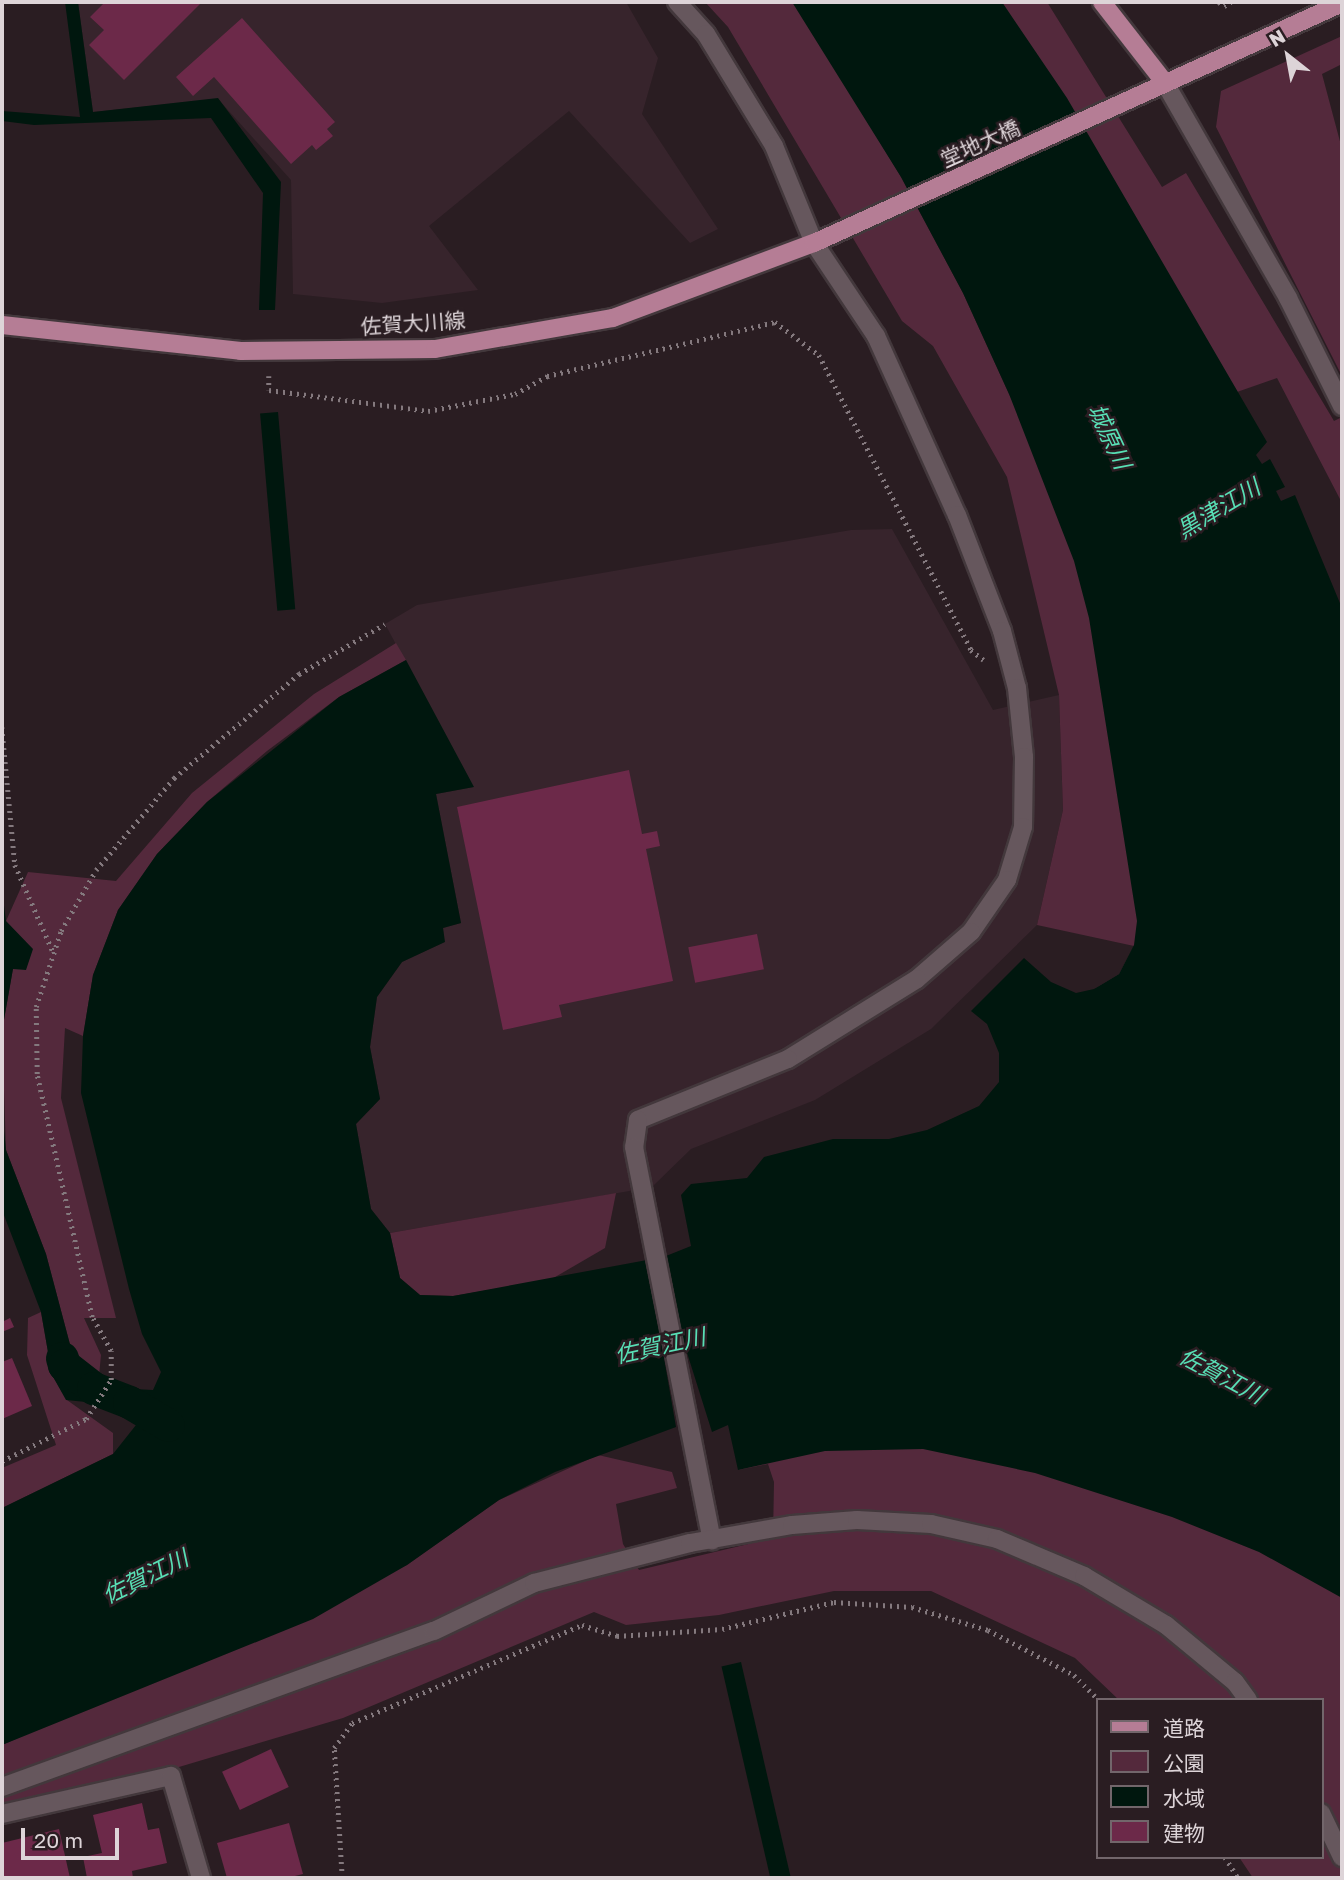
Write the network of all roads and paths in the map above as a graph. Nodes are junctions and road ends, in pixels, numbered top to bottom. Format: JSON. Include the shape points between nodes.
{"nodes":[{"id":1,"x":677,"y":2,"type":"edge"},
{"id":2,"x":1102,"y":2,"type":"edge"},
{"id":3,"x":1219,"y":2,"type":"edge"},
{"id":4,"x":1231,"y":2,"type":"edge"},
{"id":5,"x":1342,"y":3,"type":"edge"},
{"id":6,"x":1165,"y":83,"type":"junction"},
{"id":7,"x":814,"y":243,"type":"junction"},
{"id":8,"x":2,"y":325,"type":"edge"},
{"id":9,"x":269,"y":351,"type":"junction"},
{"id":10,"x":1342,"y":406,"type":"edge"},
{"id":11,"x":386,"y":624,"type":"dead end"},
{"id":12,"x":1017,"y":688,"type":"junction"},
{"id":13,"x":2,"y":727,"type":"edge"},
{"id":14,"x":54,"y":954,"type":"junction"},
{"id":15,"x":2,"y":1461,"type":"edge"},
{"id":16,"x":712,"y":1540,"type":"junction"},
{"id":17,"x":1097,"y":1698,"type":"edge"},
{"id":18,"x":1247,"y":1698,"type":"edge"},
{"id":19,"x":2,"y":1787,"type":"edge"},
{"id":20,"x":2,"y":1815,"type":"edge"},
{"id":21,"x":1323,"y":1817,"type":"edge"},
{"id":22,"x":1342,"y":1857,"type":"edge"},
{"id":23,"x":1226,"y":1859,"type":"edge"},
{"id":24,"x":201,"y":1878,"type":"edge"},
{"id":25,"x":342,"y":1878,"type":"edge"},
{"id":26,"x":1238,"y":1878,"type":"edge"}],
"edges":[{"from":1,"to":7,"type":"street","via":[[706,34],[774,146]]},
{"from":2,"to":6,"type":"main road"},
{"from":3,"to":4,"type":"path","via":[[1224,6]]},
{"from":5,"to":6,"type":"main road"},
{"from":6,"to":7,"type":"main road","name":"堂地大橋"},
{"from":6,"to":10,"type":"street","via":[[1288,298]]},
{"from":7,"to":9,"type":"main road","name":"佐賀大川線","via":[[613,318],[435,349]]},
{"from":7,"to":12,"type":"street","via":[[876,335],[957,515],[1002,631]]},
{"from":8,"to":9,"type":"main road","name":"佐賀大川線"},
{"from":9,"to":12,"type":"path","via":[[270,390],[428,411],[515,394],[547,376],[775,322],[819,355],[971,650]]},
{"from":11,"to":14,"type":"path","via":[[299,674],[174,778],[96,870],[61,930]]},
{"from":12,"to":16,"type":"street","via":[[1024,757],[1023,827],[1007,880],[971,932],[917,979],[788,1059],[638,1120],[634,1147]]},
{"from":13,"to":14,"type":"path","via":[[15,865]]},
{"from":14,"to":15,"type":"path","via":[[36,1007],[37,1074],[92,1317],[111,1351],[111,1380],[98,1406],[67,1431]]},
{"from":16,"to":18,"type":"street","via":[[792,1524],[857,1520],[931,1524],[997,1539],[1084,1576],[1166,1625],[1235,1682]]},
{"from":16,"to":19,"type":"street","via":[[611,1559],[534,1583],[434,1632]]},
{"from":17,"to":25,"type":"path","via":[[1074,1675],[988,1630],[912,1607],[834,1602],[722,1629],[617,1636],[582,1625],[352,1723],[334,1748]]},
{"from":20,"to":24,"type":"street","via":[[171,1776]]},
{"from":21,"to":22,"type":"street"},
{"from":23,"to":26,"type":"path"}]}
